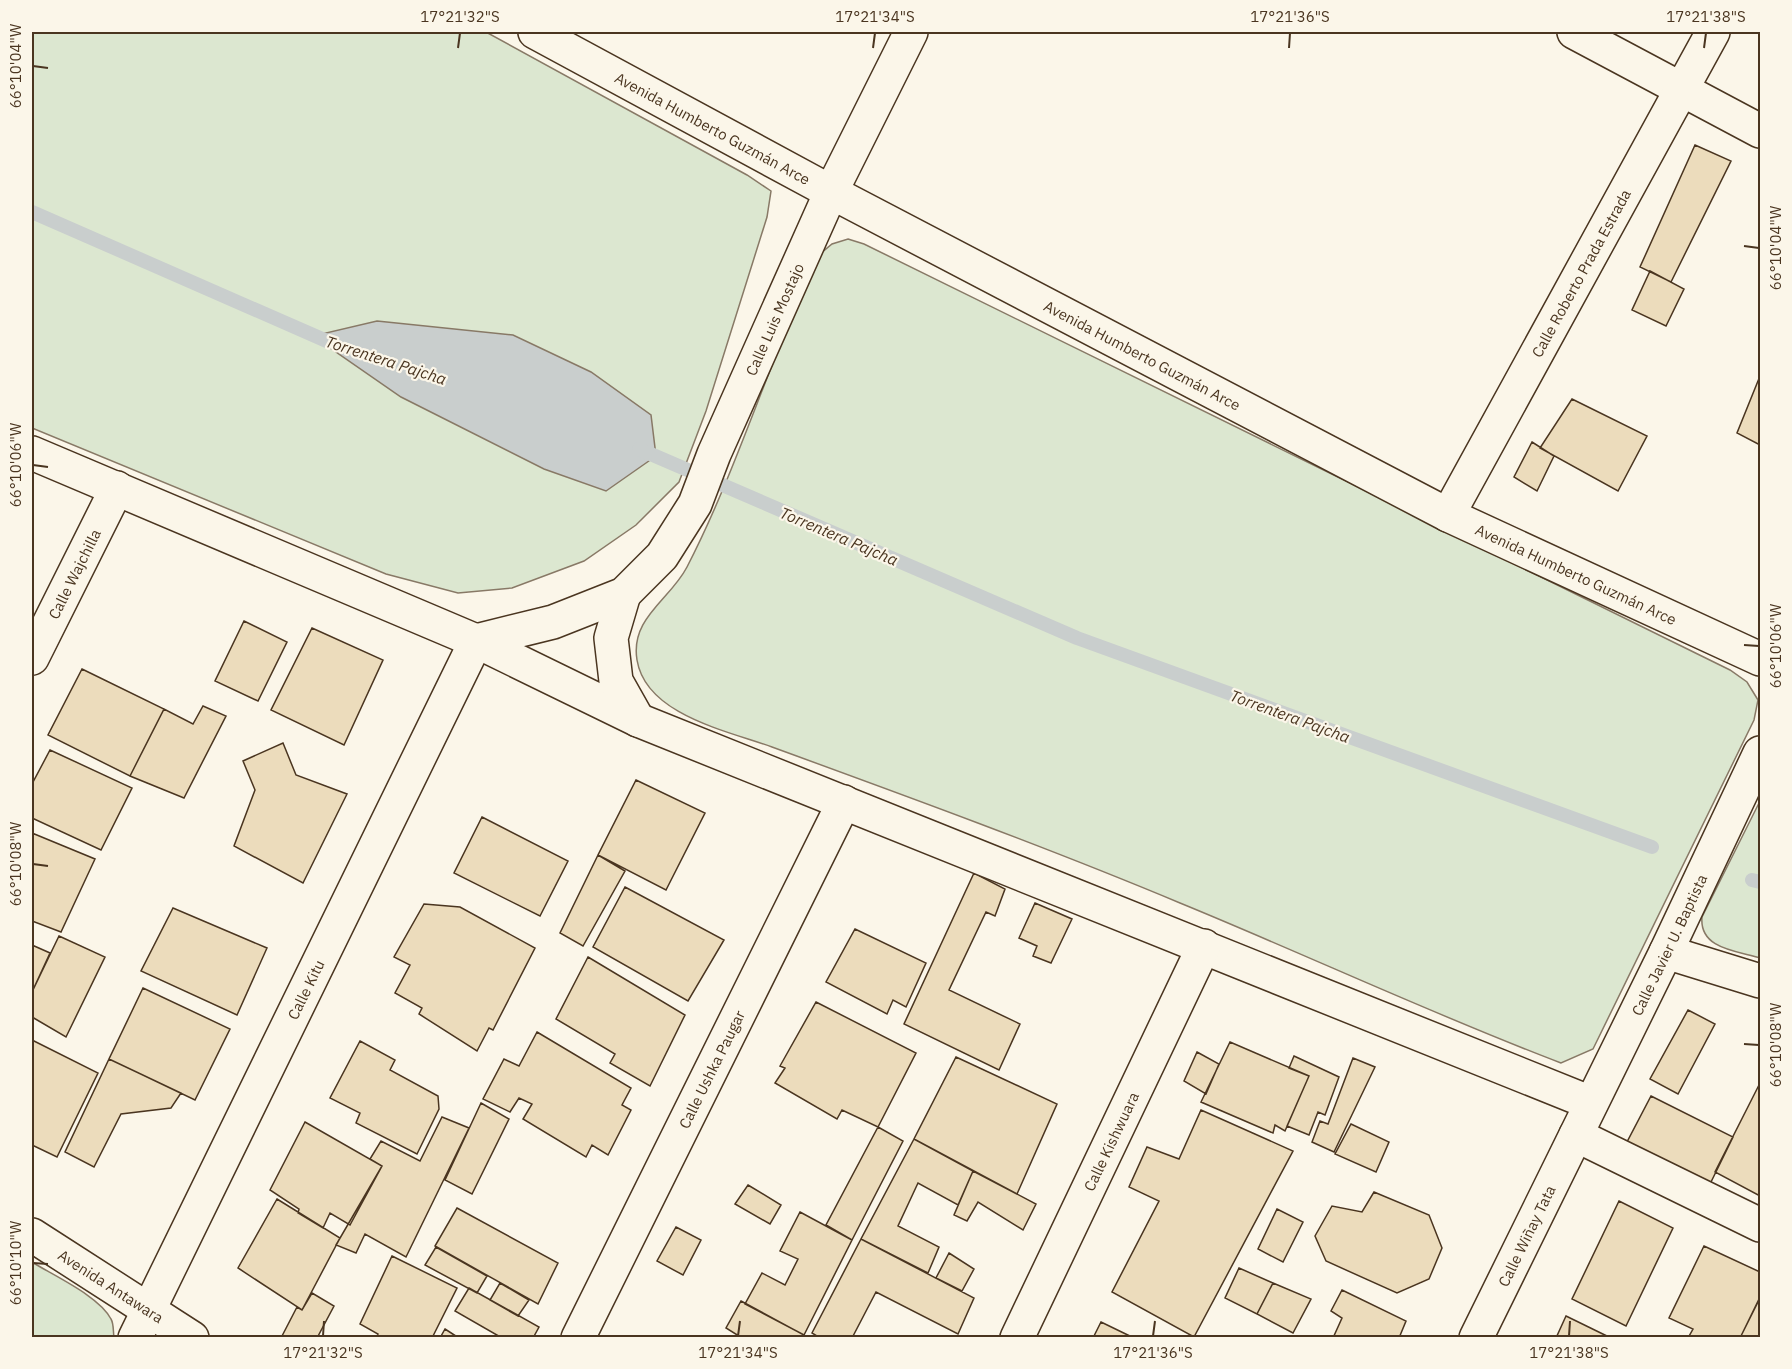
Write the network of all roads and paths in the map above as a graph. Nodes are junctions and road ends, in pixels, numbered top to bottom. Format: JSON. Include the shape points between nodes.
{"nodes":[{"id":1,"x":535,"y":32,"type":"edge"},
{"id":2,"x":910,"y":32,"type":"edge"},
{"id":3,"x":1574,"y":32,"type":"edge"},
{"id":4,"x":1713,"y":32,"type":"edge"},
{"id":5,"x":1682,"y":89,"type":"junction"},
{"id":6,"x":1761,"y":131,"type":"edge"},
{"id":7,"x":831,"y":192,"type":"junction"},
{"id":8,"x":32,"y":453,"type":"edge"},
{"id":9,"x":117,"y":488,"type":"junction"},
{"id":10,"x":1448,"y":515,"type":"junction"},
{"id":11,"x":624,"y":594,"type":"junction"},
{"id":12,"x":476,"y":641,"type":"junction"},
{"id":13,"x":32,"y":658,"type":"edge"},
{"id":14,"x":1761,"y":659,"type":"edge"},
{"id":15,"x":638,"y":720,"type":"junction"},
{"id":16,"x":1761,"y":753,"type":"edge"},
{"id":17,"x":844,"y":802,"type":"junction"},
{"id":18,"x":1204,"y":946,"type":"junction"},
{"id":19,"x":1666,"y":952,"type":"junction"},
{"id":20,"x":1761,"y":981,"type":"edge"},
{"id":21,"x":1591,"y":1103,"type":"junction"},
{"id":22,"x":1576,"y":1135,"type":"junction"},
{"id":23,"x":1761,"y":1225,"type":"edge"},
{"id":24,"x":32,"y":1234,"type":"edge"},
{"id":25,"x":142,"y":1323,"type":"edge"},
{"id":26,"x":192,"y":1338,"type":"edge"},
{"id":27,"x":578,"y":1338,"type":"edge"},
{"id":28,"x":1017,"y":1338,"type":"edge"},
{"id":29,"x":1476,"y":1338,"type":"edge"}],
"edges":[{"from":1,"to":7,"type":"street","name":"Avenida Humberto Guzmán Arce"},
{"from":2,"to":7,"type":"street","name":"Calle Luis Mostajo"},
{"from":3,"to":5,"type":"street"},
{"from":4,"to":5,"type":"street","name":"Calle Roberto Prada Estrada"},
{"from":5,"to":6,"type":"street"},
{"from":5,"to":10,"type":"street","name":"Calle Roberto Prada Estrada"},
{"from":7,"to":10,"type":"street","name":"Avenida Humberto Guzmán Arce"},
{"from":7,"to":11,"type":"street","name":"Calle Luis Mostajo","via":[[695,504],[662,556]]},
{"from":8,"to":9,"type":"street"},
{"from":9,"to":12,"type":"street"},
{"from":9,"to":13,"type":"street","name":"Calle Wajchilla"},
{"from":10,"to":14,"type":"street","name":"Avenida Humberto Guzmán Arce"},
{"from":11,"to":12,"type":"street","name":"Calle Luis Mostajo","via":[[553,622]]},
{"from":11,"to":15,"type":"street","name":"Calle Luis Mostajo","via":[[611,638],[612,648],[616,681]]},
{"from":12,"to":15,"type":"street"},
{"from":12,"to":25,"type":"street","name":"Calle Kitu"},
{"from":15,"to":17,"type":"street"},
{"from":16,"to":19,"type":"street","name":"Calle Javier U. Baptista"},
{"from":17,"to":18,"type":"street"},
{"from":17,"to":27,"type":"street","name":"Calle Ushka Paugar"},
{"from":18,"to":21,"type":"street"},
{"from":18,"to":28,"type":"street","name":"Calle Kishwuara"},
{"from":19,"to":20,"type":"street"},
{"from":19,"to":21,"type":"street","name":"Calle Javier U. Baptista"},
{"from":21,"to":22,"type":"street","name":"Calle Javier U. Baptista"},
{"from":22,"to":23,"type":"street"},
{"from":22,"to":29,"type":"street","name":"Calle Wiñay Tata"},
{"from":24,"to":25,"type":"street","name":"Avenida Antawara"},
{"from":25,"to":26,"type":"street","name":"Avenida Antawara"}]}
